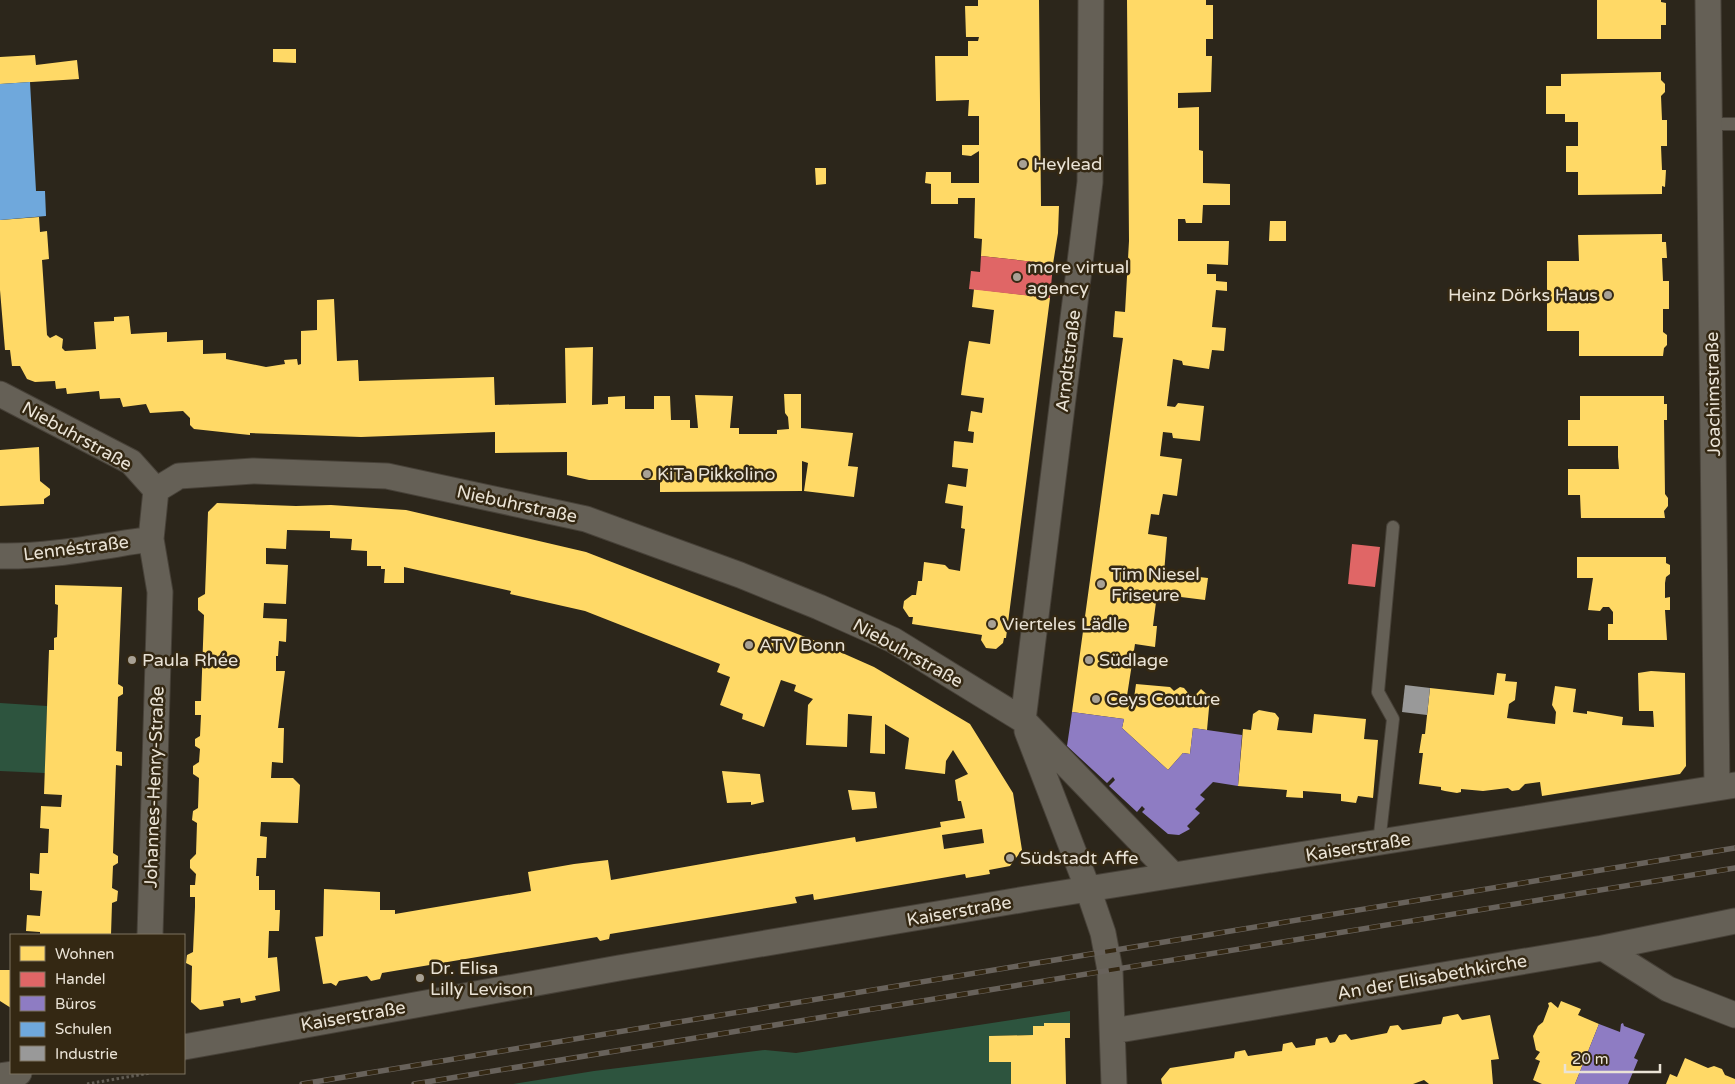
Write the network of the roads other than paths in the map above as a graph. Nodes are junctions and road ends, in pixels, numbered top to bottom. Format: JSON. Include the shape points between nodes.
{"nodes":[{"id":1,"x":1091,"y":0,"type":"edge"},
{"id":2,"x":1708,"y":0,"type":"edge"},
{"id":3,"x":1709,"y":124,"type":"junction"},
{"id":4,"x":1735,"y":124,"type":"edge"},
{"id":5,"x":0,"y":394,"type":"edge"},
{"id":6,"x":156,"y":490,"type":"junction"},
{"id":7,"x":1394,"y":527,"type":"dead end"},
{"id":8,"x":151,"y":539,"type":"junction"},
{"id":9,"x":0,"y":556,"type":"edge"},
{"id":10,"x":1023,"y":720,"type":"junction"},
{"id":11,"x":1726,"y":787,"type":"edge"},
{"id":12,"x":1379,"y":844,"type":"junction"},
{"id":13,"x":1173,"y":875,"type":"junction"},
{"id":14,"x":1088,"y":888,"type":"junction"},
{"id":15,"x":1735,"y":922,"type":"edge"},
{"id":16,"x":150,"y":934,"type":"edge"},
{"id":17,"x":1603,"y":948,"type":"junction"},
{"id":18,"x":1735,"y":1015,"type":"edge"},
{"id":19,"x":1113,"y":1031,"type":"junction"},
{"id":20,"x":185,"y":1047,"type":"edge"},
{"id":21,"x":13,"y":1074,"type":"edge"},
{"id":22,"x":0,"y":1076,"type":"edge"},
{"id":23,"x":1114,"y":1084,"type":"edge"}],
"edges":[{"from":1,"to":10,"type":"street","name":"Arndtstraße","via":[[1090,182]]},
{"from":2,"to":3,"type":"street","name":"Joachimstraße"},
{"from":3,"to":4,"type":"lane"},
{"from":3,"to":11,"type":"street","name":"Joachimstraße"},
{"from":5,"to":6,"type":"street","name":"Niebuhrstraße","via":[[131,462]]},
{"from":6,"to":8,"type":"street","name":"Johannes-Henry-Straße"},
{"from":6,"to":10,"type":"street","name":"Niebuhrstraße","via":[[179,476],[253,471],[387,476],[586,519],[740,575],[893,640]]},
{"from":7,"to":12,"type":"lane","via":[[1378,692],[1393,719]]},
{"from":8,"to":9,"type":"street","name":"Lennéstraße"},
{"from":8,"to":16,"type":"street","name":"Johannes-Henry-Straße","via":[[160,592]]},
{"from":10,"to":13,"type":"street","name":"Niebuhrstraße"},
{"from":10,"to":14,"type":"street"},
{"from":11,"to":12,"type":"street","name":"Kaiserstraße"},
{"from":12,"to":13,"type":"street","name":"Kaiserstraße"},
{"from":13,"to":14,"type":"street","name":"Kaiserstraße"},
{"from":14,"to":19,"type":"street","via":[[1103,933],[1110,970]]},
{"from":14,"to":20,"type":"street","name":"Kaiserstraße"},
{"from":15,"to":17,"type":"street","name":"An der Elisabethkirche"},
{"from":17,"to":18,"type":"street","via":[[1668,989]]},
{"from":17,"to":19,"type":"street","name":"An der Elisabethkirche"},
{"from":19,"to":23,"type":"street"},
{"from":21,"to":22,"type":"street"}]}
